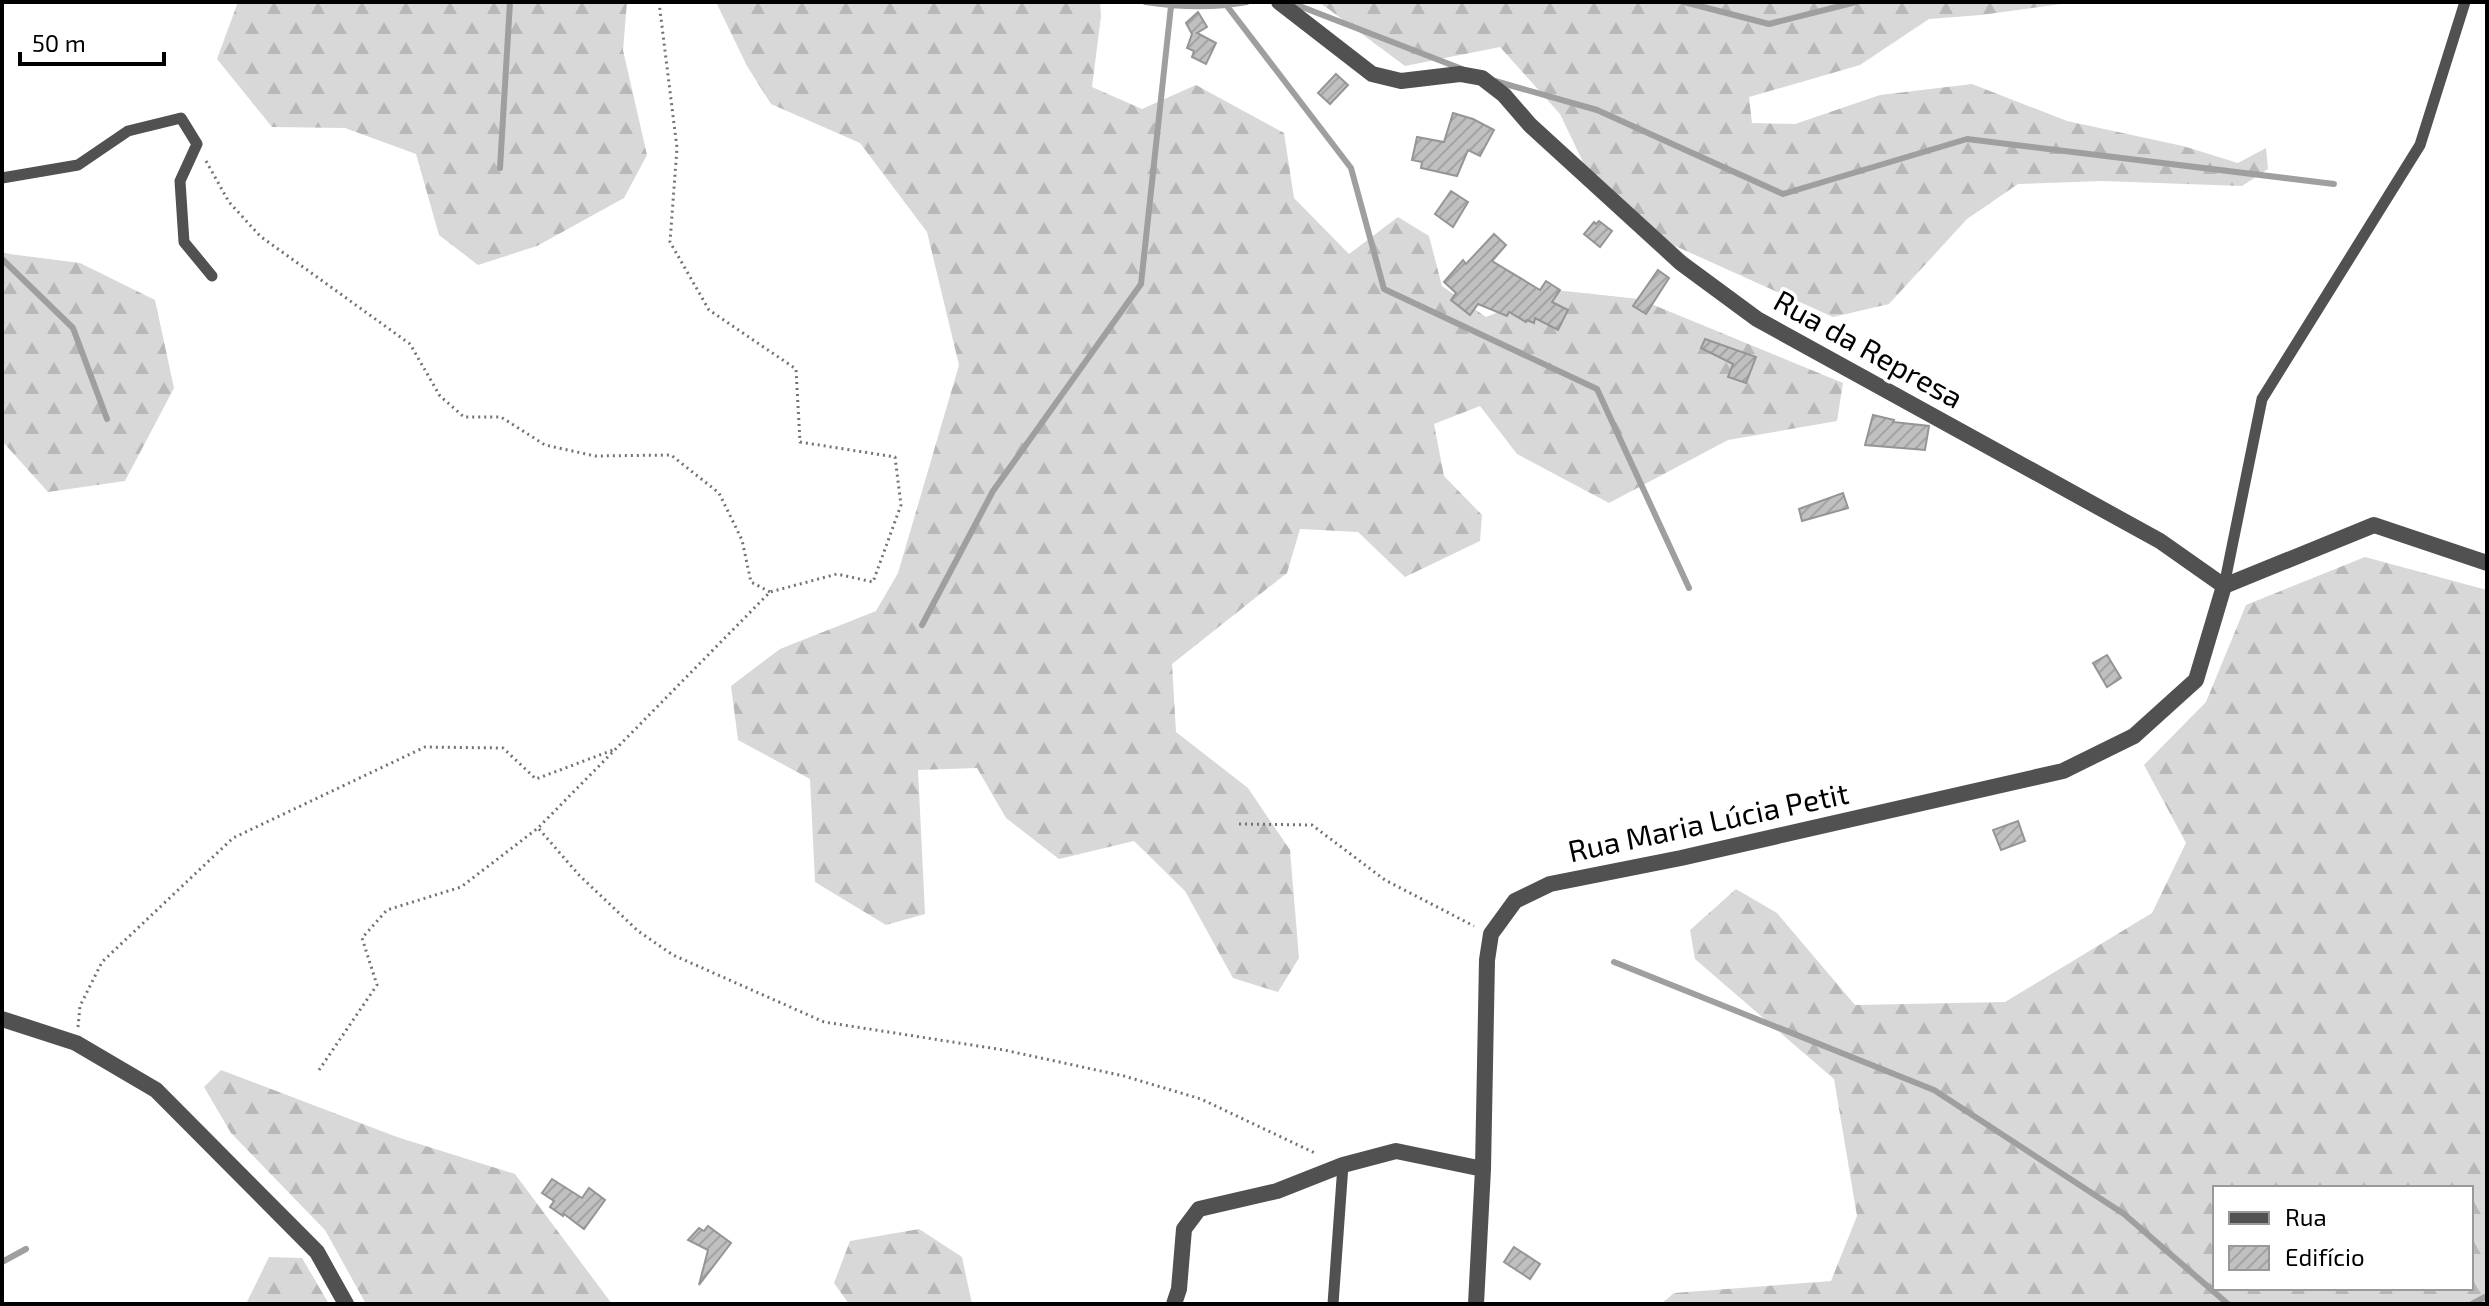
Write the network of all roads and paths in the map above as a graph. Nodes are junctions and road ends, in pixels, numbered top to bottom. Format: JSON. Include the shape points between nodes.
{"nodes":[{"id":1,"x":659,"y":2,"type":"edge"},
{"id":2,"x":1279,"y":2,"type":"edge"},
{"id":3,"x":2465,"y":2,"type":"edge"},
{"id":4,"x":197,"y":144,"type":"junction"},
{"id":5,"x":2,"y":178,"type":"edge"},
{"id":6,"x":212,"y":276,"type":"dead end"},
{"id":7,"x":2487,"y":563,"type":"edge"},
{"id":8,"x":2224,"y":586,"type":"junction"},
{"id":9,"x":770,"y":592,"type":"junction"},
{"id":10,"x":615,"y":750,"type":"junction"},
{"id":11,"x":1239,"y":824,"type":"dead end"},
{"id":12,"x":538,"y":828,"type":"junction"},
{"id":13,"x":1491,"y":934,"type":"junction"},
{"id":14,"x":2,"y":1019,"type":"edge"},
{"id":15,"x":76,"y":1043,"type":"junction"},
{"id":16,"x":319,"y":1070,"type":"dead end"},
{"id":17,"x":1343,"y":1165,"type":"junction"},
{"id":18,"x":1483,"y":1169,"type":"junction"},
{"id":19,"x":346,"y":1304,"type":"edge"},
{"id":20,"x":1174,"y":1304,"type":"edge"},
{"id":21,"x":1333,"y":1304,"type":"edge"},
{"id":22,"x":1476,"y":1304,"type":"edge"}],
"edges":[{"from":1,"to":9,"type":"path","via":[[677,148],[670,242],[709,310],[796,369],[800,442],[895,457],[901,505],[873,582],[837,574]]},
{"from":2,"to":8,"type":"street","name":"Rua da Represa","via":[[1372,74],[1401,81],[1460,74],[1482,78],[1681,263],[1757,319],[2160,541]]},
{"from":3,"to":8,"type":"lane","via":[[2420,145],[2262,399]]},
{"from":4,"to":5,"type":"lane","via":[[181,118],[128,131],[78,165]]},
{"from":4,"to":6,"type":"lane","via":[[180,181],[184,242]]},
{"from":4,"to":9,"type":"path","via":[[229,202],[260,236],[410,344],[440,396],[464,417],[501,417],[545,445],[595,456],[671,455],[719,493],[742,540],[751,582]]},
{"from":7,"to":8,"type":"street","via":[[2374,525]]},
{"from":8,"to":13,"type":"street","name":"Rua Maria Lúcia Petit","via":[[2196,680],[2134,736],[2063,771],[1550,884],[1515,901]]},
{"from":9,"to":10,"type":"path"},
{"from":10,"to":12,"type":"path"},
{"from":10,"to":15,"type":"path","via":[[536,779],[503,748],[425,747],[233,838],[102,962],[80,1006]]},
{"from":11,"to":13,"type":"path","via":[[1312,825],[1385,880]]},
{"from":12,"to":16,"type":"path","via":[[461,887],[387,910],[362,938],[377,985]]},
{"from":12,"to":17,"type":"path","via":[[638,931],[673,955],[824,1022],[1004,1050],[1124,1076],[1201,1099]]},
{"from":13,"to":18,"type":"street","name":"Rua Maria Lúcia Petit"},
{"from":14,"to":15,"type":"street"},
{"from":15,"to":19,"type":"street","via":[[156,1090],[317,1252]]},
{"from":17,"to":18,"type":"street","via":[[1396,1151]]},
{"from":17,"to":20,"type":"street","via":[[1277,1191],[1199,1209],[1184,1229]]},
{"from":17,"to":21,"type":"lane"},
{"from":18,"to":22,"type":"street","name":"Rua Maria Lúcia Petit"}]}
